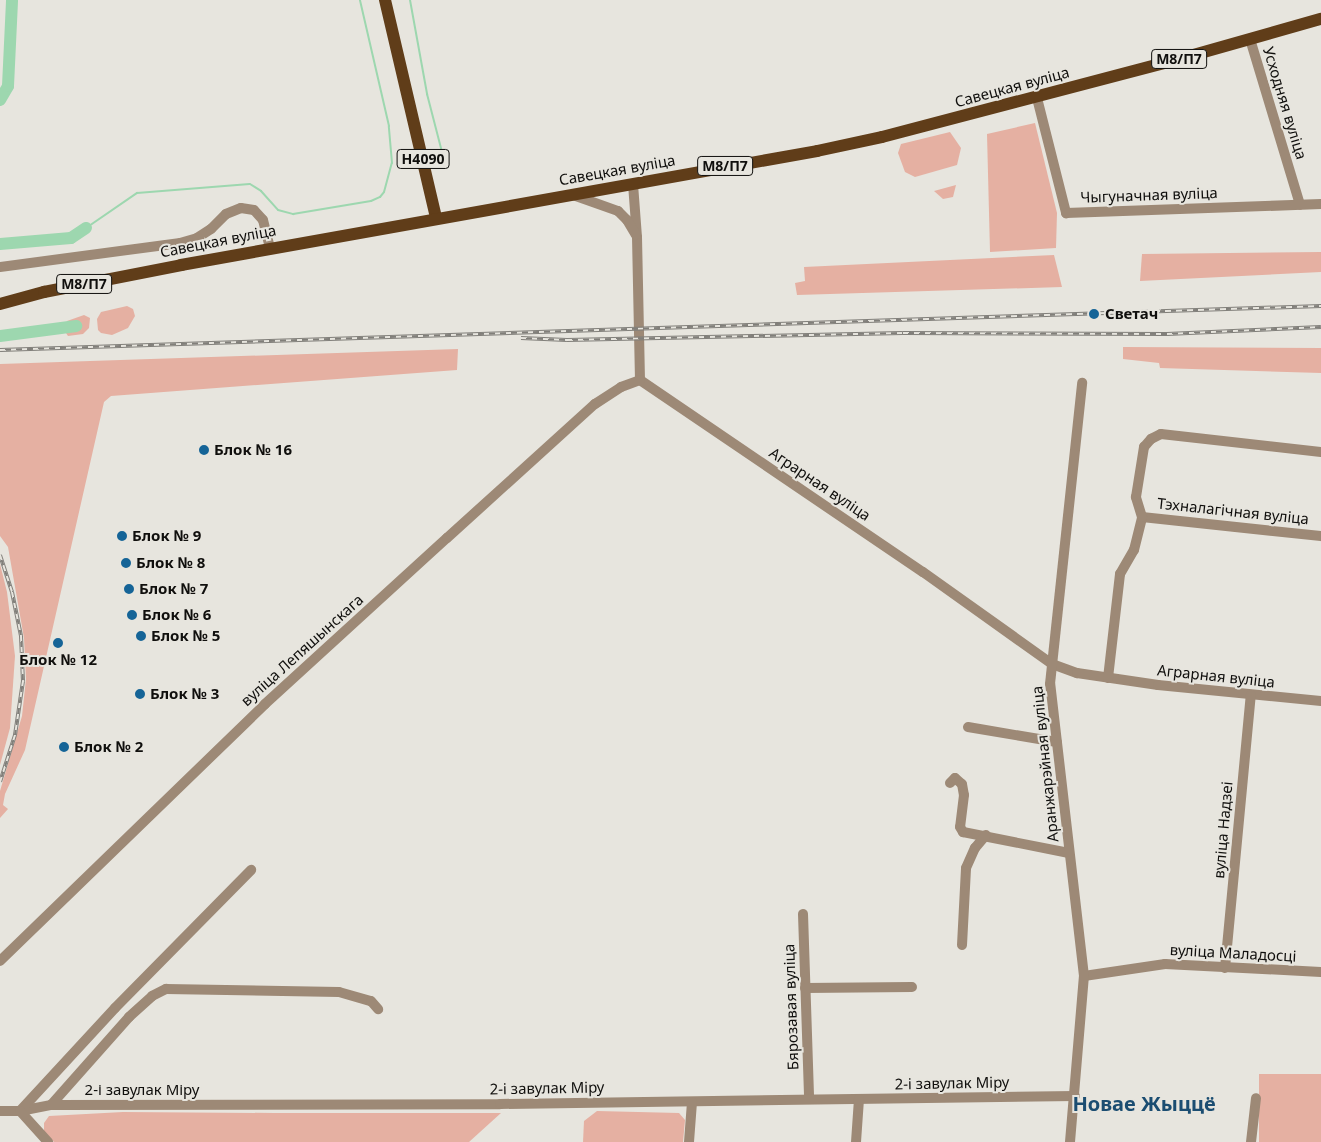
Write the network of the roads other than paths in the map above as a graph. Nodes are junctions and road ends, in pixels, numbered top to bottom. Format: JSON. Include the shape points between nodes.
{"nodes":[{"id":1,"x":385,"y":0,"type":"edge"},
{"id":2,"x":1321,"y":19,"type":"edge"},
{"id":3,"x":1250,"y":38,"type":"junction"},
{"id":4,"x":1037,"y":98,"type":"junction"},
{"id":5,"x":633,"y":184,"type":"junction"},
{"id":6,"x":572,"y":194,"type":"junction"},
{"id":7,"x":1300,"y":204,"type":"junction"},
{"id":8,"x":1321,"y":204,"type":"edge"},
{"id":9,"x":436,"y":218,"type":"junction"},
{"id":10,"x":637,"y":237,"type":"junction"},
{"id":11,"x":270,"y":248,"type":"junction"},
{"id":12,"x":0,"y":267,"type":"edge"},
{"id":13,"x":0,"y":304,"type":"edge"},
{"id":14,"x":640,"y":380,"type":"junction"},
{"id":15,"x":1082,"y":382,"type":"dead end"},
{"id":16,"x":1321,"y":452,"type":"edge"},
{"id":17,"x":1142,"y":516,"type":"junction"},
{"id":18,"x":1321,"y":536,"type":"edge"},
{"id":19,"x":1052,"y":664,"type":"junction"},
{"id":20,"x":1108,"y":678,"type":"junction"},
{"id":21,"x":1251,"y":695,"type":"junction"},
{"id":22,"x":1321,"y":701,"type":"edge"},
{"id":23,"x":968,"y":727,"type":"dead end"},
{"id":24,"x":1057,"y":742,"type":"junction"},
{"id":25,"x":950,"y":784,"type":"dead end"},
{"id":26,"x":986,"y":835,"type":"junction"},
{"id":27,"x":1069,"y":852,"type":"junction"},
{"id":28,"x":251,"y":870,"type":"dead end"},
{"id":29,"x":803,"y":914,"type":"dead end"},
{"id":30,"x":962,"y":945,"type":"dead end"},
{"id":31,"x":0,"y":961,"type":"edge"},
{"id":32,"x":1225,"y":968,"type":"junction"},
{"id":33,"x":1321,"y":972,"type":"edge"},
{"id":34,"x":1084,"y":976,"type":"junction"},
{"id":35,"x":912,"y":987,"type":"dead end"},
{"id":36,"x":805,"y":988,"type":"junction"},
{"id":37,"x":378,"y":1009,"type":"dead end"},
{"id":38,"x":1075,"y":1096,"type":"junction"},
{"id":39,"x":1256,"y":1098,"type":"dead end"},
{"id":40,"x":809,"y":1099,"type":"junction"},
{"id":41,"x":859,"y":1099,"type":"junction"},
{"id":42,"x":692,"y":1102,"type":"junction"},
{"id":43,"x":51,"y":1105,"type":"junction"},
{"id":44,"x":20,"y":1110,"type":"junction"},
{"id":45,"x":0,"y":1111,"type":"edge"},
{"id":46,"x":48,"y":1142,"type":"edge"},
{"id":47,"x":689,"y":1142,"type":"edge"},
{"id":48,"x":856,"y":1142,"type":"edge"},
{"id":49,"x":1070,"y":1142,"type":"edge"},
{"id":50,"x":1251,"y":1142,"type":"edge"}],
"edges":[{"from":1,"to":9,"type":"main road","number":"Н4090"},
{"from":2,"to":3,"type":"main road","name":"Савецкая вуліца","number":"М8/П7"},
{"from":3,"to":4,"type":"main road","name":"Савецкая вуліца","number":"М8/П7"},
{"from":3,"to":7,"type":"street","name":"Усходняя вуліца"},
{"from":4,"to":5,"type":"main road","name":"Савецкая вуліца","number":"М8/П7","via":[[873,139]]},
{"from":4,"to":7,"type":"street","name":"Чыгуначная вуліца","via":[[1066,213]]},
{"from":5,"to":6,"type":"main road","name":"Савецкая вуліца","number":"М8/П7"},
{"from":5,"to":10,"type":"street"},
{"from":6,"to":9,"type":"main road","name":"Савецкая вуліца","number":"М8/П7"},
{"from":6,"to":10,"type":"street","via":[[618,211]]},
{"from":7,"to":8,"type":"street","name":"Чыгуначная вуліца"},
{"from":9,"to":11,"type":"main road","name":"Савецкая вуліца","number":"М8/П7"},
{"from":10,"to":14,"type":"street"},
{"from":11,"to":12,"type":"street","via":[[263,220],[254,210],[241,208],[226,214],[197,238],[180,243]]},
{"from":11,"to":13,"type":"main road","name":"Савецкая вуліца","number":"М8/П7"},
{"from":14,"to":19,"type":"street","name":"Аграрная вуліца","via":[[923,572]]},
{"from":14,"to":31,"type":"street","name":"вуліца Лепяшынскага","via":[[620,387],[595,404],[447,538],[265,704]]},
{"from":15,"to":19,"type":"street","name":"Аранжарэйная вуліца"},
{"from":16,"to":17,"type":"street","via":[[1161,434],[1144,447],[1136,497]]},
{"from":17,"to":18,"type":"street","name":"Тэхналагічная вуліца"},
{"from":17,"to":20,"type":"street","via":[[1134,550],[1120,574]]},
{"from":19,"to":20,"type":"street","name":"Аграрная вуліца","via":[[1077,673]]},
{"from":19,"to":24,"type":"street","name":"Аранжарэйная вуліца","via":[[1050,684]]},
{"from":20,"to":21,"type":"street","name":"Аграрная вуліца"},
{"from":21,"to":22,"type":"street","name":"Аграрная вуліца"},
{"from":21,"to":32,"type":"street","name":"вуліца Надзеі"},
{"from":23,"to":24,"type":"street"},
{"from":24,"to":27,"type":"street","name":"Аранжарэйная вуліца"},
{"from":25,"to":26,"type":"street","via":[[955,778],[962,784],[964,795],[960,827],[963,832]]},
{"from":26,"to":27,"type":"street"},
{"from":26,"to":30,"type":"street","via":[[975,848],[966,868]]},
{"from":27,"to":34,"type":"street","name":"Аранжарэйная вуліца"},
{"from":28,"to":44,"type":"street"},
{"from":29,"to":36,"type":"street","name":"Бярозавая вуліца"},
{"from":32,"to":33,"type":"street","name":"вуліца Маладосці"},
{"from":32,"to":34,"type":"street","name":"вуліца Маладосці","via":[[1165,964]]},
{"from":34,"to":38,"type":"street","name":"Аранжарэйная вуліца"},
{"from":35,"to":36,"type":"street"},
{"from":36,"to":40,"type":"street","name":"Бярозавая вуліца"},
{"from":37,"to":43,"type":"street","via":[[372,1001],[339,992],[166,989],[152,996],[129,1017]]},
{"from":38,"to":41,"type":"street","name":"2-і завулак Міру"},
{"from":38,"to":49,"type":"street","name":"Аранжарэйная вуліца"},
{"from":39,"to":50,"type":"street"},
{"from":40,"to":41,"type":"street","name":"2-і завулак Міру"},
{"from":40,"to":42,"type":"street","name":"2-і завулак Міру"},
{"from":41,"to":48,"type":"street"},
{"from":42,"to":43,"type":"street","name":"2-і завулак Міру"},
{"from":42,"to":47,"type":"street"},
{"from":43,"to":44,"type":"street","name":"2-і завулак Міру"},
{"from":44,"to":45,"type":"street","name":"2-і завулак Міру"},
{"from":44,"to":46,"type":"street"}]}
